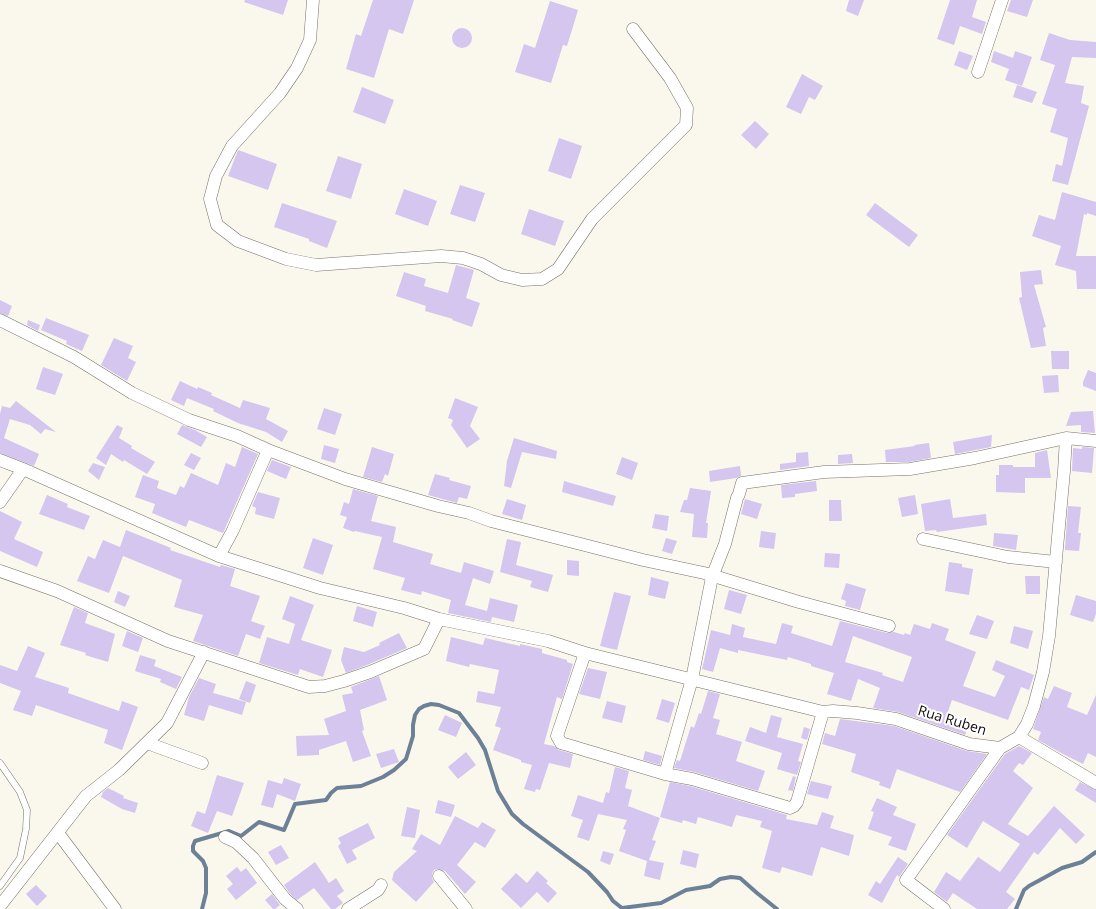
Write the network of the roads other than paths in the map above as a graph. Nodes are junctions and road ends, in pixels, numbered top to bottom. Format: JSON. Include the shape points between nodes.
{"nodes":[{"id":1,"x":313,"y":0,"type":"edge"},
{"id":2,"x":1002,"y":0,"type":"edge"},
{"id":3,"x":633,"y":29,"type":"dead end"},
{"id":4,"x":978,"y":72,"type":"dead end"},
{"id":5,"x":0,"y":320,"type":"edge"},
{"id":6,"x":1066,"y":438,"type":"junction"},
{"id":7,"x":1096,"y":441,"type":"edge"},
{"id":8,"x":268,"y":450,"type":"junction"},
{"id":9,"x":0,"y":460,"type":"edge"},
{"id":10,"x":23,"y":469,"type":"junction"},
{"id":11,"x":0,"y":502,"type":"edge"},
{"id":12,"x":923,"y":539,"type":"dead end"},
{"id":13,"x":219,"y":556,"type":"junction"},
{"id":14,"x":1056,"y":562,"type":"junction"},
{"id":15,"x":0,"y":571,"type":"edge"},
{"id":16,"x":712,"y":577,"type":"junction"},
{"id":17,"x":439,"y":619,"type":"junction"},
{"id":18,"x":889,"y":626,"type":"dead end"},
{"id":19,"x":204,"y":652,"type":"junction"},
{"id":20,"x":585,"y":653,"type":"junction"},
{"id":21,"x":692,"y":680,"type":"junction"},
{"id":22,"x":823,"y":712,"type":"junction"},
{"id":23,"x":1019,"y":737,"type":"junction"},
{"id":24,"x":147,"y":743,"type":"junction"},
{"id":25,"x":1000,"y":748,"type":"junction"},
{"id":26,"x":0,"y":763,"type":"edge"},
{"id":27,"x":202,"y":763,"type":"dead end"},
{"id":28,"x":665,"y":774,"type":"junction"},
{"id":29,"x":1096,"y":783,"type":"edge"},
{"id":30,"x":58,"y":833,"type":"junction"},
{"id":31,"x":226,"y":837,"type":"dead end"},
{"id":32,"x":439,"y":876,"type":"dead end"},
{"id":33,"x":0,"y":886,"type":"edge"},
{"id":34,"x":381,"y":886,"type":"dead end"},
{"id":35,"x":0,"y":906,"type":"edge"},
{"id":36,"x":115,"y":909,"type":"edge"},
{"id":37,"x":297,"y":909,"type":"edge"},
{"id":38,"x":348,"y":909,"type":"edge"},
{"id":39,"x":466,"y":909,"type":"edge"},
{"id":40,"x":944,"y":909,"type":"edge"}],
"edges":[{"from":1,"to":3,"type":"street","via":[[310,40],[297,68],[280,93],[232,146],[216,176],[210,199],[217,224],[238,241],[286,259],[316,265],[441,256],[463,258],[481,264],[501,276],[522,280],[542,279],[558,269],[592,219],[686,125],[687,108],[670,78]]},
{"from":2,"to":4,"type":"street"},
{"from":5,"to":8,"type":"street","via":[[189,420],[237,436]]},
{"from":6,"to":7,"type":"street"},
{"from":6,"to":14,"type":"street"},
{"from":6,"to":16,"type":"street","via":[[910,469],[824,472],[742,483],[725,544]]},
{"from":8,"to":13,"type":"street"},
{"from":8,"to":16,"type":"street","via":[[345,479],[438,506]]},
{"from":9,"to":10,"type":"street","name":"Rua Ruben"},
{"from":10,"to":11,"type":"street"},
{"from":10,"to":13,"type":"street","name":"Rua Ruben"},
{"from":12,"to":14,"type":"street","via":[[1008,557]]},
{"from":13,"to":17,"type":"street","name":"Rua Ruben","via":[[320,588]]},
{"from":14,"to":23,"type":"street","via":[[1049,636],[1042,672],[1029,718]]},
{"from":15,"to":19,"type":"street","via":[[57,591],[168,641]]},
{"from":16,"to":18,"type":"street"},
{"from":16,"to":21,"type":"street"},
{"from":17,"to":19,"type":"street","via":[[424,649],[370,672],[325,686],[309,687]]},
{"from":17,"to":20,"type":"street","name":"Rua Ruben","via":[[548,641]]},
{"from":19,"to":24,"type":"street","via":[[167,723]]},
{"from":20,"to":21,"type":"street","name":"Rua Ruben"},
{"from":20,"to":28,"type":"street","via":[[558,736],[561,743]]},
{"from":21,"to":22,"type":"street","name":"Rua Ruben"},
{"from":21,"to":28,"type":"street"},
{"from":22,"to":25,"type":"street","name":"Rua Ruben","via":[[857,713],[896,719],[969,744]]},
{"from":22,"to":28,"type":"street","via":[[797,802],[790,808],[692,779]]},
{"from":23,"to":25,"type":"street"},
{"from":23,"to":29,"type":"street"},
{"from":24,"to":27,"type":"street"},
{"from":24,"to":30,"type":"street","via":[[119,770],[86,796]]},
{"from":25,"to":40,"type":"street","name":"Rua Ruben","via":[[906,880]]},
{"from":26,"to":33,"type":"lane","via":[[20,792],[27,810],[20,858]]},
{"from":30,"to":35,"type":"street"},
{"from":30,"to":36,"type":"street"},
{"from":31,"to":37,"type":"street","via":[[236,842],[253,858],[285,899]]},
{"from":32,"to":39,"type":"street"},
{"from":34,"to":38,"type":"street"}]}
